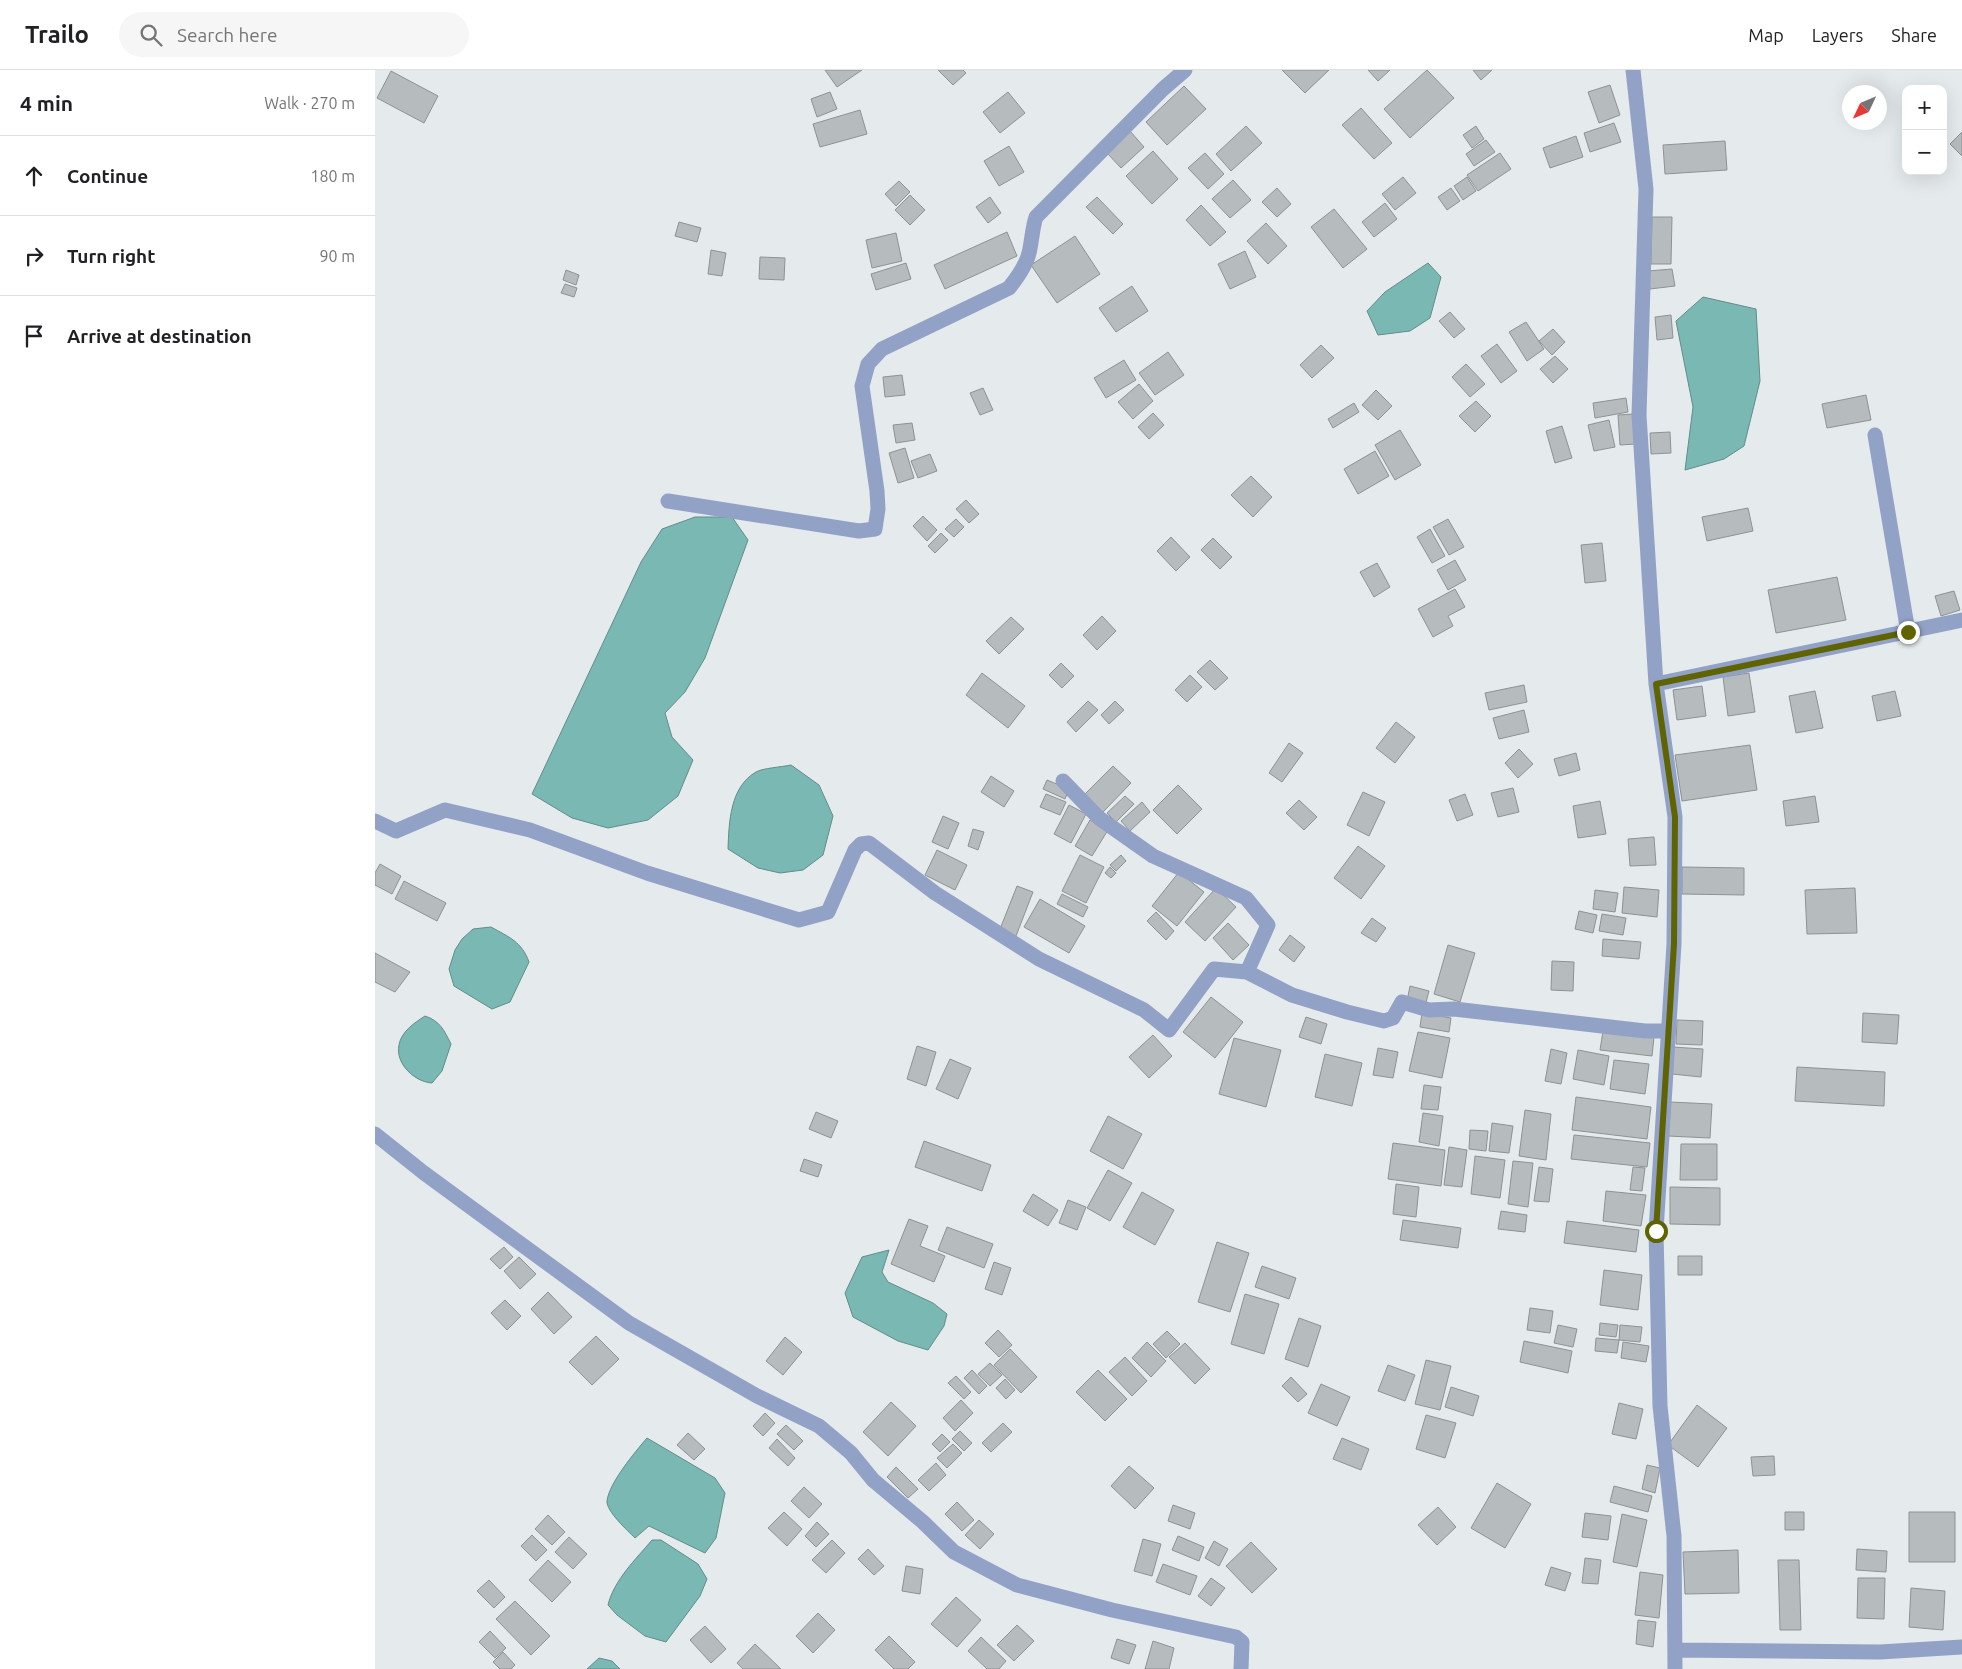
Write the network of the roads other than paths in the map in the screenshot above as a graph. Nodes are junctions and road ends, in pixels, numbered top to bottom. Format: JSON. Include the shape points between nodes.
{"nodes":[{"id":1,"x":1185,"y":70,"type":"edge"},
{"id":2,"x":1633,"y":70,"type":"edge"},
{"id":3,"x":1875,"y":435,"type":"dead end"},
{"id":4,"x":668,"y":501,"type":"dead end"},
{"id":5,"x":1962,"y":620,"type":"edge"},
{"id":6,"x":1908,"y":632,"type":"junction"},
{"id":7,"x":1656,"y":684,"type":"junction"},
{"id":8,"x":1063,"y":781,"type":"dead end"},
{"id":9,"x":375,"y":821,"type":"edge"},
{"id":10,"x":1247,"y":972,"type":"junction"},
{"id":11,"x":1669,"y":1031,"type":"junction"},
{"id":12,"x":375,"y":1134,"type":"edge"},
{"id":13,"x":1962,"y":1647,"type":"edge"},
{"id":14,"x":1676,"y":1650,"type":"junction"},
{"id":15,"x":1241,"y":1669,"type":"edge"},
{"id":16,"x":1675,"y":1669,"type":"edge"}],
"edges":[{"from":1,"to":4,"type":"street","via":[[1036,217],[1029,254],[1009,288],[882,349],[868,364],[862,386],[877,491],[875,529],[859,531]]},
{"from":2,"to":7,"type":"street","via":[[1646,190],[1639,415]]},
{"from":3,"to":6,"type":"street"},
{"from":5,"to":6,"type":"street"},
{"from":6,"to":7,"type":"street"},
{"from":7,"to":11,"type":"street","via":[[1675,817],[1674,944]]},
{"from":8,"to":10,"type":"street","via":[[1099,818],[1153,856],[1246,898],[1268,924]]},
{"from":9,"to":10,"type":"street","via":[[396,831],[445,810],[530,830],[647,873],[799,920],[828,912],[855,850],[861,844],[869,843],[935,893],[1039,959],[1144,1010],[1169,1030],[1214,969]]},
{"from":10,"to":11,"type":"street","via":[[1292,994],[1384,1021],[1393,1018],[1402,1002],[1429,1010],[1454,1009]]},
{"from":11,"to":14,"type":"street","via":[[1656,1231],[1660,1406],[1674,1536]]},
{"from":12,"to":15,"type":"street","via":[[629,1323],[757,1396],[819,1426],[851,1453],[873,1480],[954,1552],[1017,1585],[1236,1637],[1241,1642]]},
{"from":13,"to":14,"type":"street","via":[[1880,1652]]},
{"from":14,"to":16,"type":"street"}]}
